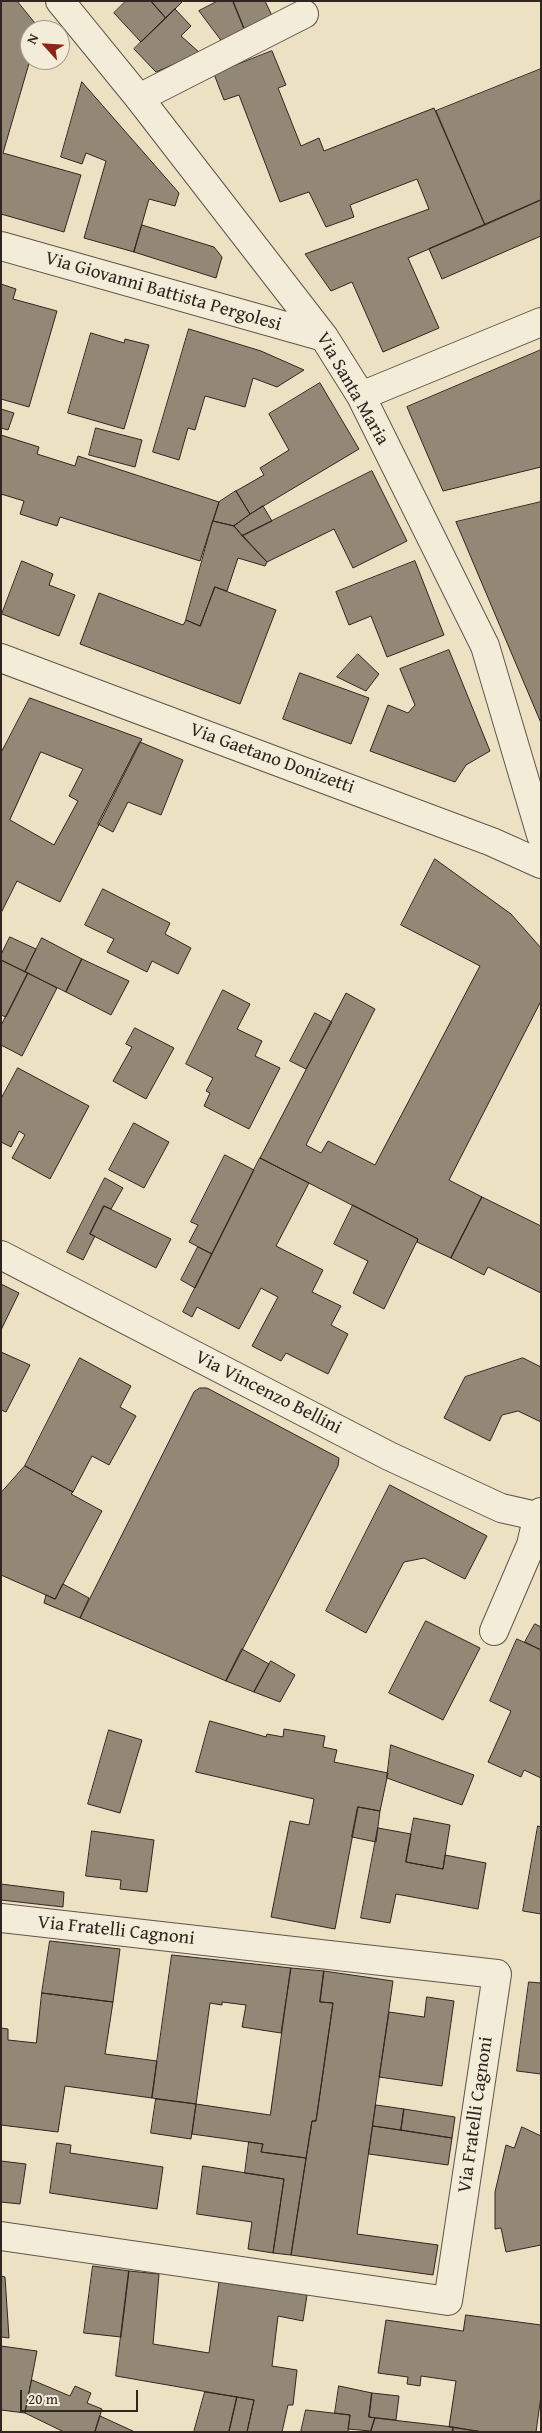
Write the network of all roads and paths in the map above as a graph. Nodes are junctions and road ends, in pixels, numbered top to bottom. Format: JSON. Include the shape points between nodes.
{"nodes":[{"id":1,"x":60,"y":1,"type":"edge"},
{"id":2,"x":304,"y":14,"type":"dead end"},
{"id":3,"x":139,"y":98,"type":"junction"},
{"id":4,"x":1,"y":246,"type":"edge"},
{"id":5,"x":541,"y":322,"type":"edge"},
{"id":6,"x":324,"y":337,"type":"junction"},
{"id":7,"x":361,"y":396,"type":"junction"},
{"id":8,"x":2,"y":662,"type":"edge"},
{"id":9,"x":541,"y":836,"type":"edge"},
{"id":10,"x":541,"y":864,"type":"edge"},
{"id":11,"x":1,"y":1255,"type":"edge"},
{"id":12,"x":540,"y":1515,"type":"edge"},
{"id":13,"x":494,"y":1631,"type":"dead end"},
{"id":14,"x":1,"y":1918,"type":"edge"},
{"id":15,"x":1,"y":2236,"type":"edge"}],
"edges":[{"from":1,"to":3,"type":"street","name":"Via Santa Maria"},
{"from":2,"to":3,"type":"street"},
{"from":3,"to":6,"type":"street","name":"Via Santa Maria"},
{"from":4,"to":6,"type":"street","name":"Via Giovanni Battista Pergolesi"},
{"from":5,"to":7,"type":"street"},
{"from":6,"to":7,"type":"street","name":"Via Santa Maria"},
{"from":7,"to":9,"type":"street","name":"Via Santa Maria","via":[[485,646]]},
{"from":8,"to":10,"type":"street","name":"Via Gaetano Donizetti","via":[[492,842]]},
{"from":11,"to":12,"type":"street","name":"Via Vincenzo Bellini","via":[[389,1456],[501,1508]]},
{"from":12,"to":13,"type":"street","via":[[532,1545]]},
{"from":14,"to":15,"type":"street","name":"Via Fratelli Cagnoni","via":[[496,1974],[448,2302]]}]}
